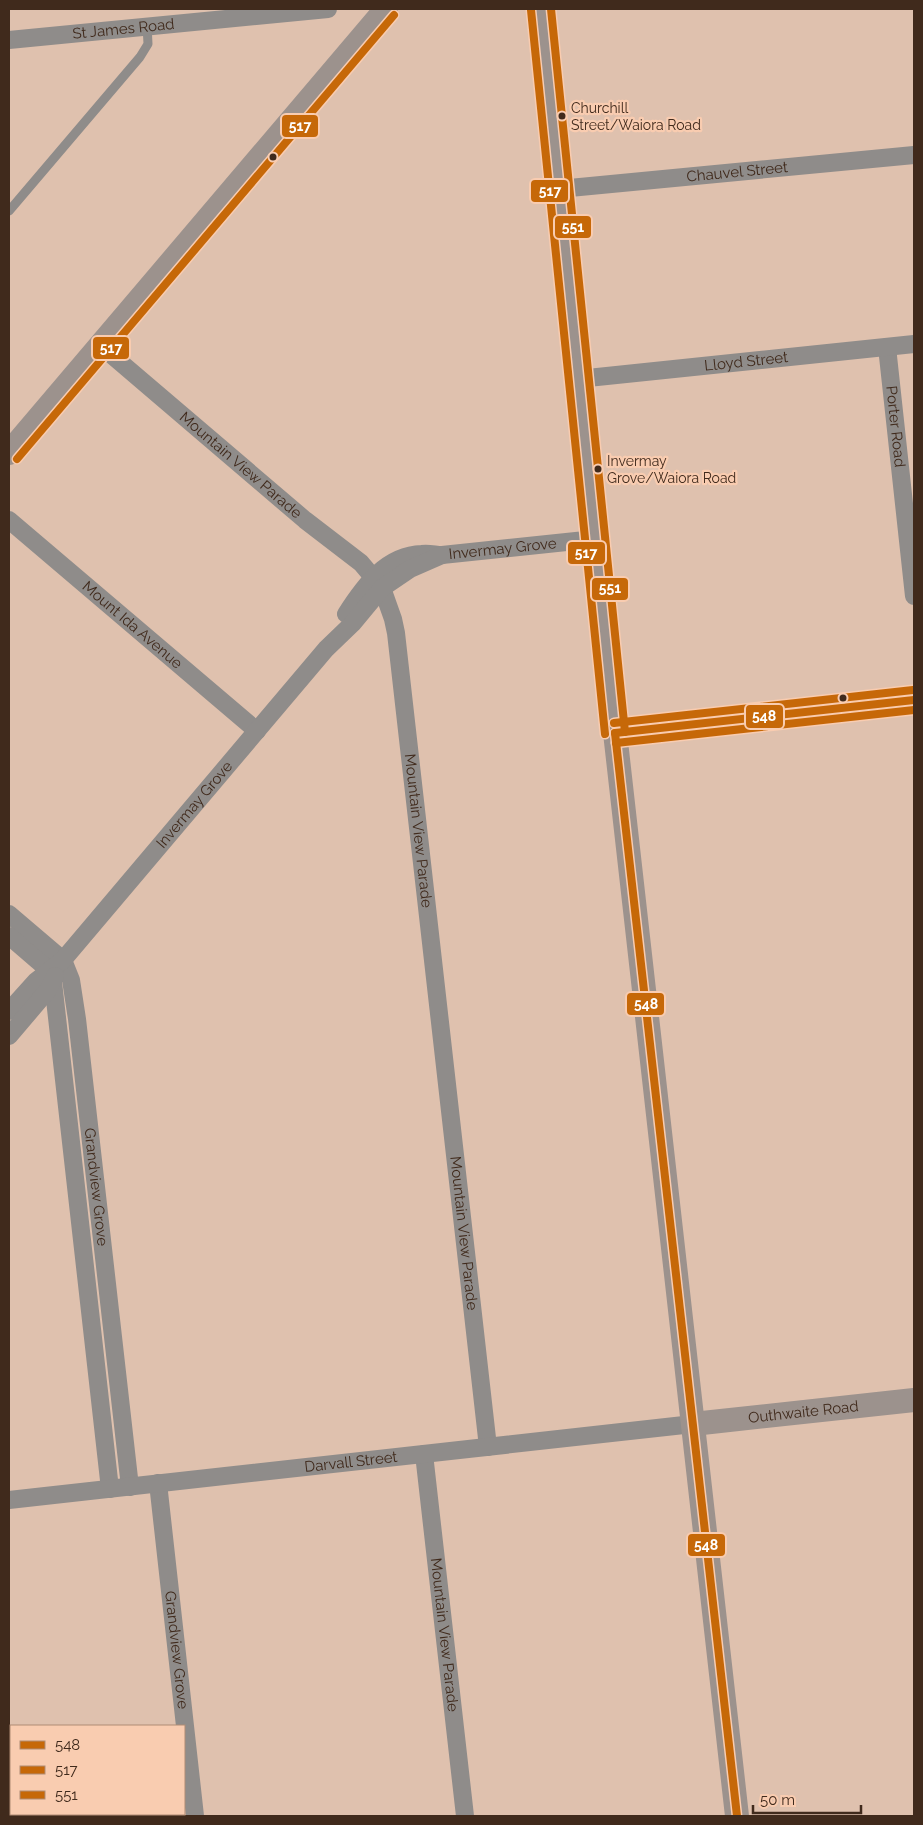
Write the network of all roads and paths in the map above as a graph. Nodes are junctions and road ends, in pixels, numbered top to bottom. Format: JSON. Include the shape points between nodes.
{"nodes":[{"id":1,"x":328,"y":9,"type":"edge"},
{"id":2,"x":541,"y":9,"type":"edge"},
{"id":3,"x":380,"y":10,"type":"edge"},
{"id":4,"x":192,"y":15,"type":"edge"},
{"id":5,"x":147,"y":25,"type":"junction"},
{"id":6,"x":9,"y":40,"type":"edge"},
{"id":7,"x":914,"y":154,"type":"edge"},
{"id":8,"x":559,"y":189,"type":"junction"},
{"id":9,"x":9,"y":211,"type":"edge"},
{"id":10,"x":914,"y":344,"type":"edge"},
{"id":11,"x":100,"y":345,"type":"junction"},
{"id":12,"x":887,"y":347,"type":"junction"},
{"id":13,"x":578,"y":379,"type":"junction"},
{"id":14,"x":9,"y":453,"type":"edge"},
{"id":15,"x":9,"y":520,"type":"edge"},
{"id":16,"x":595,"y":538,"type":"junction"},
{"id":17,"x":378,"y":582,"type":"junction"},
{"id":18,"x":914,"y":596,"type":"edge"},
{"id":19,"x":914,"y":700,"type":"edge"},
{"id":20,"x":257,"y":731,"type":"junction"},
{"id":21,"x":615,"y":733,"type":"junction"},
{"id":22,"x":9,"y":914,"type":"edge"},
{"id":23,"x":9,"y":936,"type":"edge"},
{"id":24,"x":55,"y":970,"type":"junction"},
{"id":25,"x":9,"y":1011,"type":"edge"},
{"id":26,"x":9,"y":1036,"type":"edge"},
{"id":27,"x":914,"y":1400,"type":"edge"},
{"id":28,"x":693,"y":1424,"type":"junction"},
{"id":29,"x":488,"y":1447,"type":"junction"},
{"id":30,"x":424,"y":1454,"type":"junction"},
{"id":31,"x":158,"y":1484,"type":"junction"},
{"id":32,"x":130,"y":1487,"type":"junction"},
{"id":33,"x":110,"y":1489,"type":"junction"},
{"id":34,"x":9,"y":1500,"type":"edge"},
{"id":35,"x":185,"y":1725,"type":"edge"},
{"id":36,"x":185,"y":1726,"type":"edge"},
{"id":37,"x":195,"y":1816,"type":"edge"},
{"id":38,"x":465,"y":1816,"type":"edge"},
{"id":39,"x":737,"y":1816,"type":"edge"}],
"edges":[{"from":1,"to":4,"type":"street","name":"St James Road"},
{"from":2,"to":8,"type":"main road"},
{"from":3,"to":11,"type":"main road"},
{"from":4,"to":5,"type":"street","name":"St James Road"},
{"from":5,"to":6,"type":"street","name":"St James Road"},
{"from":5,"to":9,"type":"lane","via":[[148,44],[140,57]]},
{"from":7,"to":8,"type":"street","name":"Chauvel Street"},
{"from":8,"to":13,"type":"main road"},
{"from":10,"to":12,"type":"street","name":"Lloyd Street"},
{"from":11,"to":14,"type":"main road"},
{"from":11,"to":17,"type":"street","name":"Mountain View Parade","via":[[361,563]]},
{"from":12,"to":13,"type":"street","name":"Lloyd Street"},
{"from":12,"to":18,"type":"street","name":"Porter Road"},
{"from":13,"to":16,"type":"main road"},
{"from":15,"to":20,"type":"street","name":"Mount Ida Avenue"},
{"from":16,"to":17,"type":"street","name":"Invermay Grove","via":[[409,556],[380,570]]},
{"from":16,"to":21,"type":"main road"},
{"from":17,"to":20,"type":"street","name":"Invermay Grove","via":[[353,624],[326,649]]},
{"from":17,"to":29,"type":"street","name":"Mountain View Parade","via":[[388,602],[396,633]]},
{"from":19,"to":21,"type":"main road"},
{"from":20,"to":24,"type":"street","name":"Invermay Grove"},
{"from":21,"to":28,"type":"main road"},
{"from":22,"to":24,"type":"street","name":"Grandview Grove"},
{"from":23,"to":24,"type":"street","name":"Grandview Grove"},
{"from":24,"to":25,"type":"street","name":"Invermay Grove","via":[[36,981]]},
{"from":24,"to":26,"type":"street","name":"Invermay Grove","via":[[48,990]]},
{"from":24,"to":32,"type":"street","name":"Grandview Grove","via":[[71,980],[77,1019]]},
{"from":24,"to":33,"type":"street","name":"Grandview Grove"},
{"from":27,"to":28,"type":"main road","name":"Outhwaite Road"},
{"from":28,"to":29,"type":"street","name":"Darvall Street"},
{"from":28,"to":39,"type":"main road"},
{"from":29,"to":30,"type":"street","name":"Darvall Street"},
{"from":30,"to":31,"type":"street","name":"Darvall Street"},
{"from":30,"to":38,"type":"street","name":"Mountain View Parade"},
{"from":31,"to":32,"type":"street","name":"Darvall Street"},
{"from":31,"to":35,"type":"street","name":"Grandview Grove"},
{"from":32,"to":33,"type":"street","name":"Darvall Street"},
{"from":33,"to":34,"type":"street","name":"Darvall Street"},
{"from":36,"to":37,"type":"street","name":"Grandview Grove"}]}
